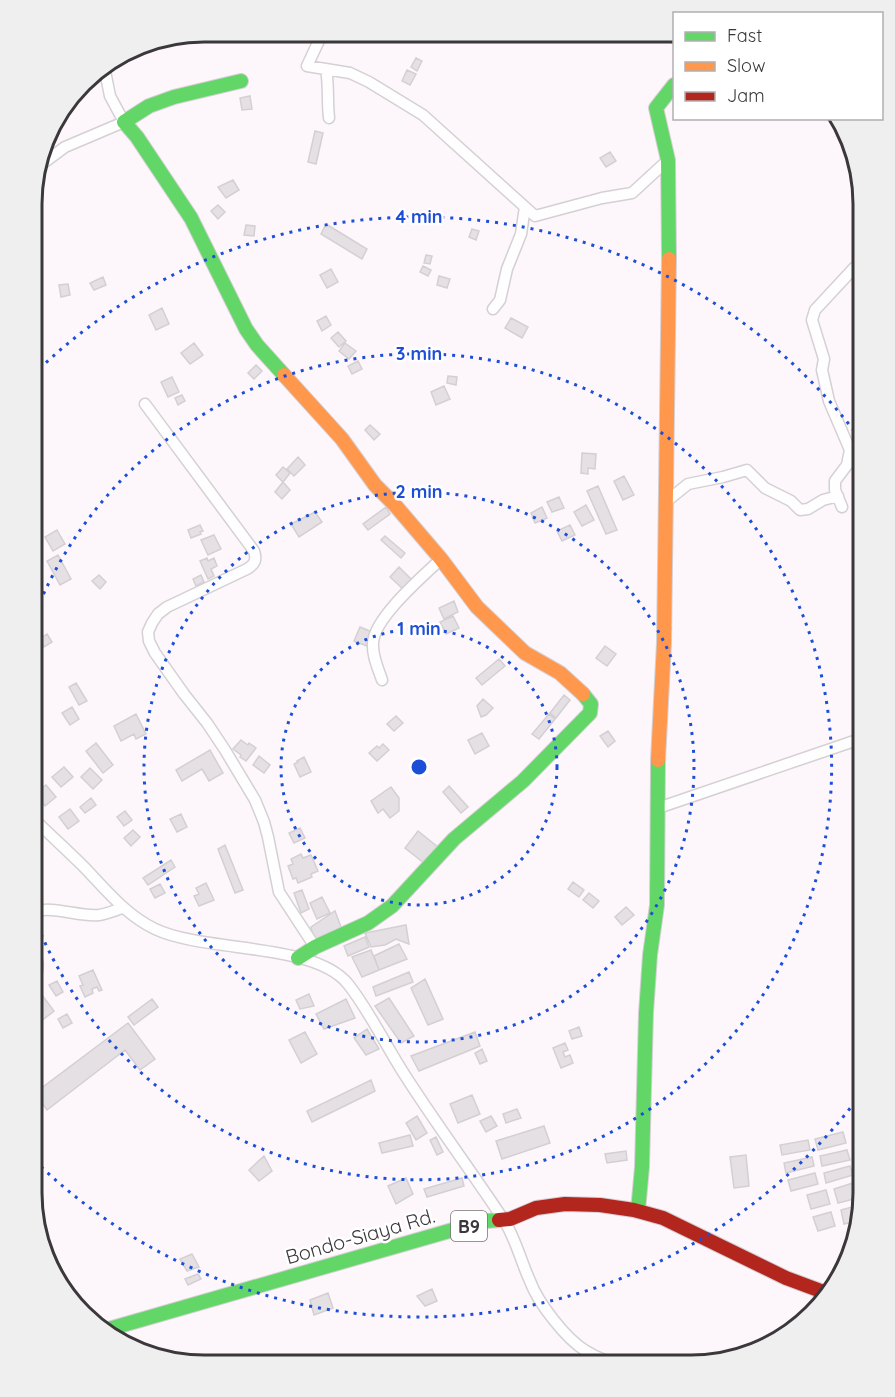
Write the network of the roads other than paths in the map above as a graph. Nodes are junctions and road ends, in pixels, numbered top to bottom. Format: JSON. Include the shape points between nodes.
{"nodes":[{"id":1,"x":318,"y":42,"type":"edge"},
{"id":2,"x":326,"y":69,"type":"junction"},
{"id":3,"x":106,"y":75,"type":"edge"},
{"id":4,"x":241,"y":81,"type":"dead end"},
{"id":5,"x":673,"y":87,"type":"edge"},
{"id":6,"x":329,"y":117,"type":"dead end"},
{"id":7,"x":124,"y":122,"type":"junction"},
{"id":8,"x":49,"y":159,"type":"edge"},
{"id":9,"x":668,"y":160,"type":"junction"},
{"id":10,"x":525,"y":207,"type":"junction"},
{"id":11,"x":853,"y":269,"type":"edge"},
{"id":12,"x":493,"y":309,"type":"dead end"},
{"id":13,"x":145,"y":404,"type":"dead end"},
{"id":14,"x":667,"y":501,"type":"junction"},
{"id":15,"x":441,"y":559,"type":"junction"},
{"id":16,"x":382,"y":680,"type":"dead end"},
{"id":17,"x":853,"y":741,"type":"edge"},
{"id":18,"x":658,"y":808,"type":"junction"},
{"id":19,"x":42,"y":827,"type":"edge"},
{"id":20,"x":123,"y":908,"type":"junction"},
{"id":21,"x":42,"y":910,"type":"edge"},
{"id":22,"x":315,"y":946,"type":"junction"},
{"id":23,"x":298,"y":958,"type":"junction"},
{"id":24,"x":638,"y":1210,"type":"junction"},
{"id":25,"x":505,"y":1220,"type":"junction"},
{"id":26,"x":820,"y":1291,"type":"edge"},
{"id":27,"x":115,"y":1327,"type":"edge"},
{"id":28,"x":593,"y":1355,"type":"edge"}],
"edges":[{"from":1,"to":2,"type":"street","via":[[307,66]]},
{"from":2,"to":6,"type":"street"},
{"from":2,"to":10,"type":"street","via":[[350,73],[369,82],[423,116]]},
{"from":3,"to":7,"type":"street","via":[[110,96]]},
{"from":4,"to":7,"type":"main road","via":[[174,97],[149,106]]},
{"from":5,"to":9,"type":"main road","via":[[656,108]]},
{"from":7,"to":8,"type":"street","via":[[65,147]]},
{"from":7,"to":15,"type":"main road","via":[[191,218],[251,338],[328,422],[375,485]]},
{"from":9,"to":10,"type":"street","via":[[632,193],[535,216]]},
{"from":9,"to":14,"type":"main road"},
{"from":10,"to":12,"type":"street","via":[[521,234],[500,300]]},
{"from":11,"to":14,"type":"street","via":[[815,310],[812,320],[825,358],[822,370],[829,400],[850,450],[847,465],[835,481],[840,501],[824,500],[808,510],[800,510],[765,488],[747,470],[688,484]]},
{"from":13,"to":22,"type":"street","via":[[256,556],[247,569],[158,614],[148,632],[149,641],[255,800],[268,837],[279,892]]},
{"from":14,"to":18,"type":"main road"},
{"from":15,"to":16,"type":"street","via":[[402,596],[375,633],[374,657]]},
{"from":15,"to":22,"type":"main road","via":[[488,619],[525,653],[560,672],[590,700],[592,708],[549,757],[460,834],[392,906],[368,923]]},
{"from":17,"to":18,"type":"street"},
{"from":18,"to":24,"type":"main road","via":[[657,905],[646,1013]]},
{"from":19,"to":20,"type":"street"},
{"from":20,"to":21,"type":"street","via":[[100,915]]},
{"from":20,"to":23,"type":"street","via":[[170,935]]},
{"from":22,"to":23,"type":"main road"},
{"from":23,"to":25,"type":"street","via":[[332,970],[347,982],[401,1070]]},
{"from":24,"to":25,"type":"main road","name":"Bondo-Siaya Rd.","number":"B9","via":[[561,1205],[536,1208]]},
{"from":24,"to":26,"type":"main road","name":"Bondo-Siaya Rd.","number":"B9","via":[[780,1277]]},
{"from":25,"to":27,"type":"main road","name":"Bondo-Siaya Rd.","number":"B9","via":[[486,1221]]},
{"from":25,"to":28,"type":"street","via":[[543,1307],[583,1350]]}]}
